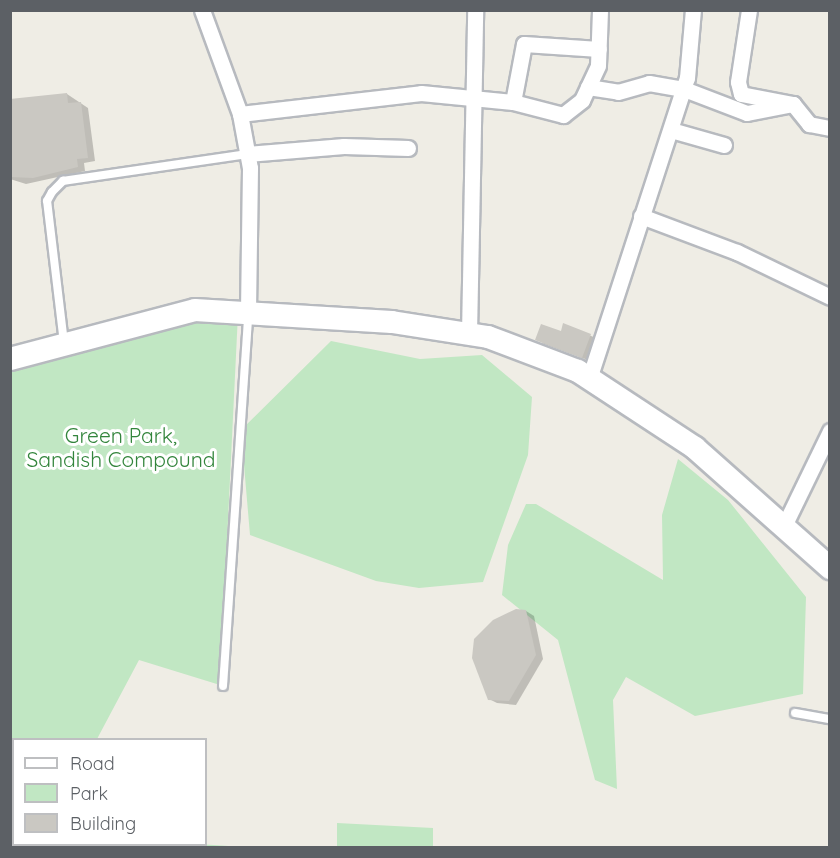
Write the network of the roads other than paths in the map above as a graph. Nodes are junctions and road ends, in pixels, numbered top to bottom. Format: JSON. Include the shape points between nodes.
{"nodes":[{"id":1,"x":202,"y":10,"type":"edge"},
{"id":2,"x":475,"y":10,"type":"edge"},
{"id":3,"x":600,"y":10,"type":"edge"},
{"id":4,"x":693,"y":10,"type":"edge"},
{"id":5,"x":749,"y":10,"type":"edge"},
{"id":6,"x":599,"y":49,"type":"junction"},
{"id":7,"x":588,"y":87,"type":"junction"},
{"id":8,"x":684,"y":89,"type":"junction"},
{"id":9,"x":471,"y":97,"type":"junction"},
{"id":10,"x":513,"y":102,"type":"junction"},
{"id":11,"x":793,"y":104,"type":"junction"},
{"id":12,"x":240,"y":114,"type":"junction"},
{"id":13,"x":830,"y":128,"type":"edge"},
{"id":14,"x":671,"y":130,"type":"junction"},
{"id":15,"x":724,"y":145,"type":"dead end"},
{"id":16,"x":408,"y":148,"type":"dead end"},
{"id":17,"x":248,"y":154,"type":"junction"},
{"id":18,"x":641,"y":216,"type":"junction"},
{"id":19,"x":830,"y":297,"type":"edge"},
{"id":20,"x":248,"y":312,"type":"junction"},
{"id":21,"x":469,"y":334,"type":"junction"},
{"id":22,"x":64,"y":345,"type":"junction"},
{"id":23,"x":10,"y":359,"type":"edge"},
{"id":24,"x":589,"y":379,"type":"junction"},
{"id":25,"x":830,"y":431,"type":"edge"},
{"id":26,"x":783,"y":528,"type":"junction"},
{"id":27,"x":830,"y":568,"type":"edge"},
{"id":28,"x":223,"y":686,"type":"dead end"},
{"id":29,"x":795,"y":713,"type":"dead end"},
{"id":30,"x":830,"y":719,"type":"edge"}],
"edges":[{"from":1,"to":12,"type":"street"},
{"from":2,"to":9,"type":"street"},
{"from":3,"to":6,"type":"street"},
{"from":4,"to":8,"type":"street"},
{"from":5,"to":11,"type":"street","via":[[738,89],[750,97]]},
{"from":6,"to":7,"type":"street"},
{"from":6,"to":10,"type":"street","via":[[524,44]]},
{"from":7,"to":8,"type":"street","via":[[618,92],[649,83]]},
{"from":7,"to":10,"type":"street","via":[[572,112],[563,116]]},
{"from":8,"to":11,"type":"street","via":[[747,113]]},
{"from":8,"to":14,"type":"street"},
{"from":9,"to":10,"type":"street"},
{"from":9,"to":12,"type":"street","via":[[403,93]]},
{"from":9,"to":21,"type":"street"},
{"from":11,"to":13,"type":"street","via":[[808,124]]},
{"from":12,"to":17,"type":"street"},
{"from":14,"to":15,"type":"street"},
{"from":14,"to":18,"type":"street"},
{"from":16,"to":17,"type":"street","via":[[353,146]]},
{"from":17,"to":20,"type":"street"},
{"from":17,"to":22,"type":"lane","via":[[73,179],[52,192],[47,201]]},
{"from":18,"to":19,"type":"street"},
{"from":18,"to":24,"type":"street"},
{"from":20,"to":21,"type":"main road","via":[[392,322]]},
{"from":20,"to":22,"type":"main road","via":[[195,310]]},
{"from":20,"to":28,"type":"lane"},
{"from":21,"to":24,"type":"main road"},
{"from":22,"to":23,"type":"main road"},
{"from":24,"to":26,"type":"main road","via":[[695,448]]},
{"from":25,"to":26,"type":"street"},
{"from":26,"to":27,"type":"main road"},
{"from":29,"to":30,"type":"lane"}]}
